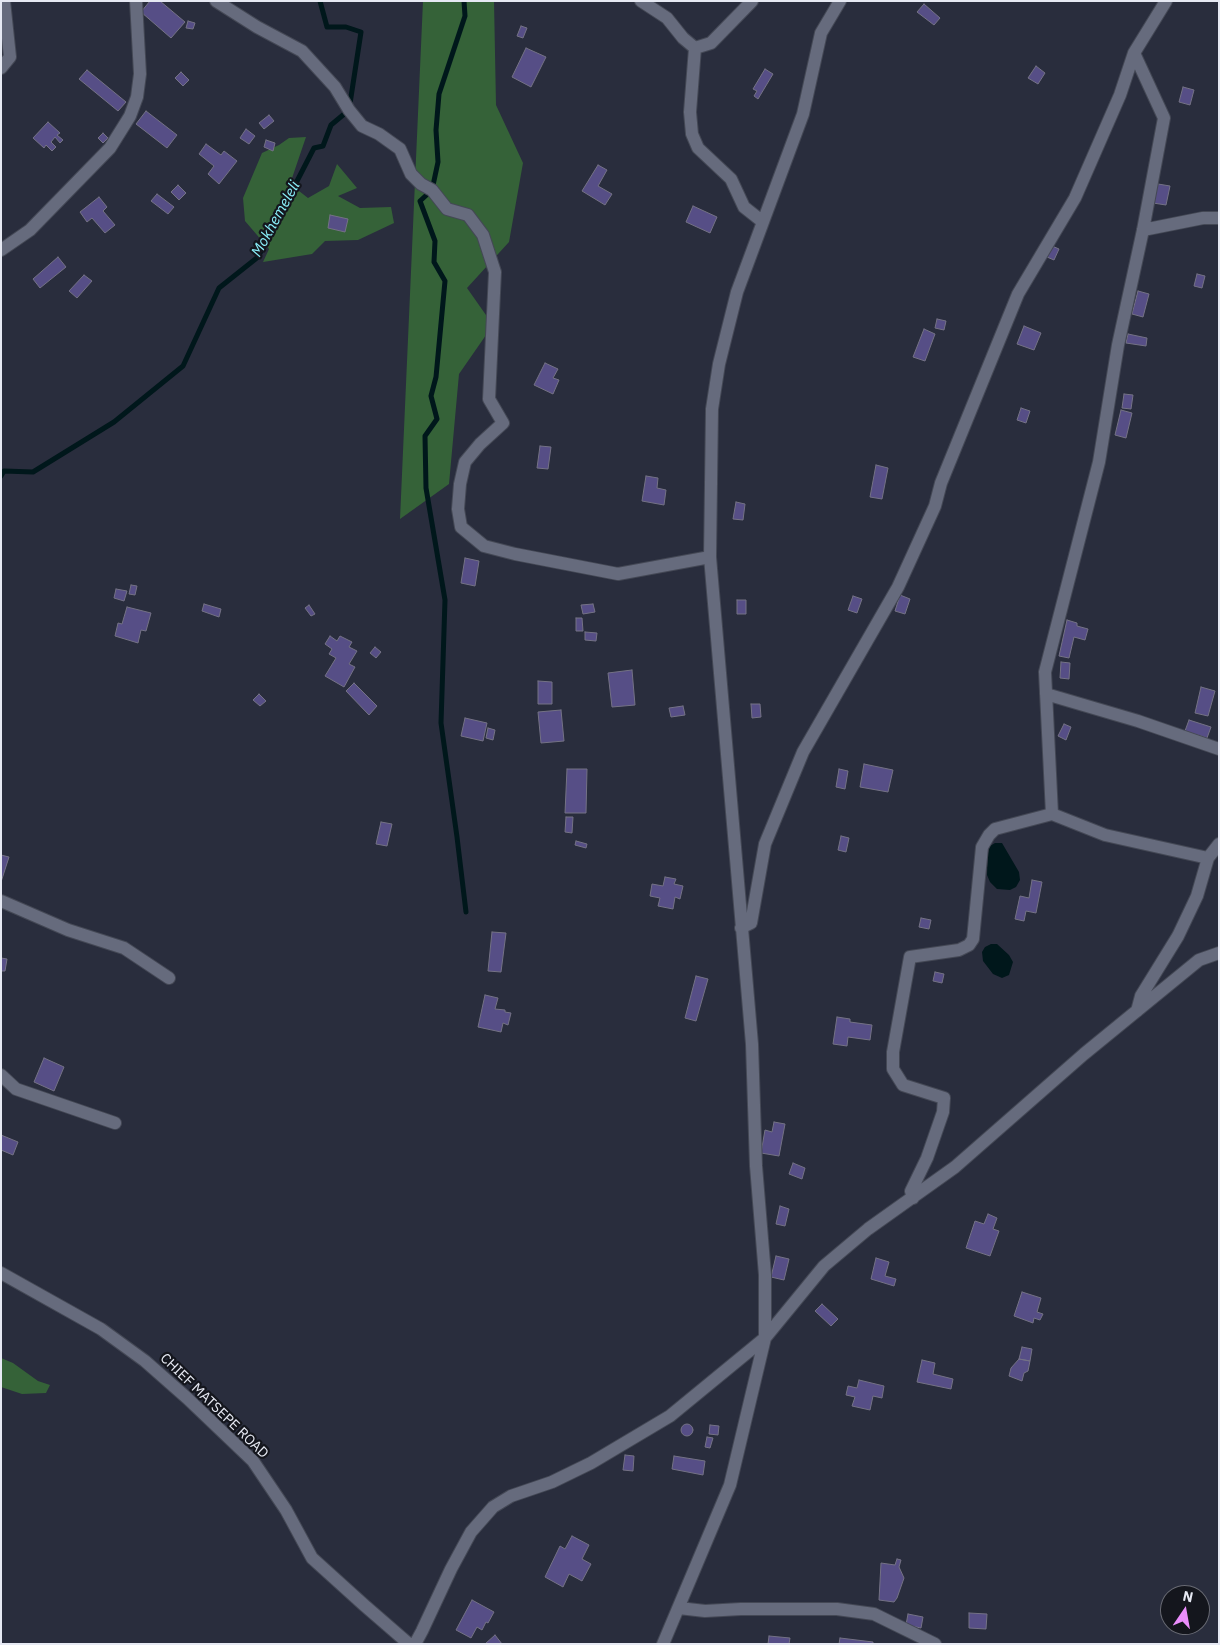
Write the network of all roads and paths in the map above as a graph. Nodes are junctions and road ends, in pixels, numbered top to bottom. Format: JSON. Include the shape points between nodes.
{"nodes":[{"id":1,"x":4,"y":1,"type":"edge"},
{"id":2,"x":136,"y":1,"type":"edge"},
{"id":3,"x":216,"y":1,"type":"edge"},
{"id":4,"x":641,"y":1,"type":"edge"},
{"id":5,"x":752,"y":1,"type":"edge"},
{"id":6,"x":840,"y":1,"type":"edge"},
{"id":7,"x":1166,"y":1,"type":"edge"},
{"id":8,"x":695,"y":48,"type":"junction"},
{"id":9,"x":1134,"y":53,"type":"junction"},
{"id":10,"x":1,"y":68,"type":"edge"},
{"id":11,"x":1219,"y":218,"type":"edge"},
{"id":12,"x":763,"y":222,"type":"junction"},
{"id":13,"x":1143,"y":230,"type":"junction"},
{"id":14,"x":1,"y":250,"type":"edge"},
{"id":15,"x":710,"y":557,"type":"junction"},
{"id":16,"x":1046,"y":694,"type":"junction"},
{"id":17,"x":1219,"y":749,"type":"edge"},
{"id":18,"x":1052,"y":814,"type":"junction"},
{"id":19,"x":1219,"y":844,"type":"edge"},
{"id":20,"x":1208,"y":858,"type":"junction"},
{"id":21,"x":1,"y":901,"type":"edge"},
{"id":22,"x":742,"y":928,"type":"junction"},
{"id":23,"x":1219,"y":953,"type":"edge"},
{"id":24,"x":169,"y":978,"type":"dead end"},
{"id":25,"x":1137,"y":1011,"type":"junction"},
{"id":26,"x":1,"y":1075,"type":"edge"},
{"id":27,"x":115,"y":1123,"type":"dead end"},
{"id":28,"x":913,"y":1198,"type":"junction"},
{"id":29,"x":1,"y":1272,"type":"edge"},
{"id":30,"x":765,"y":1338,"type":"junction"},
{"id":31,"x":679,"y":1608,"type":"junction"},
{"id":32,"x":409,"y":1644,"type":"edge"},
{"id":33,"x":415,"y":1644,"type":"edge"},
{"id":34,"x":663,"y":1644,"type":"edge"},
{"id":35,"x":935,"y":1644,"type":"edge"}],
"edges":[{"from":1,"to":10,"type":"street","via":[[10,57]]},
{"from":2,"to":14,"type":"street","via":[[140,74],[130,116],[110,148],[30,230]]},
{"from":3,"to":15,"type":"street","via":[[302,51],[335,87],[362,126],[400,149],[411,174],[432,190],[447,209],[468,215],[483,235],[495,272],[489,399],[503,423],[466,462],[458,509],[461,527],[484,546],[618,574]]},
{"from":4,"to":8,"type":"street","via":[[667,18]]},
{"from":5,"to":8,"type":"street","via":[[711,43]]},
{"from":6,"to":12,"type":"street","via":[[820,34],[803,114]]},
{"from":7,"to":9,"type":"street"},
{"from":8,"to":12,"type":"street","via":[[690,112],[692,134],[698,148],[731,179],[744,207]]},
{"from":9,"to":13,"type":"street","via":[[1164,118]]},
{"from":9,"to":22,"type":"street","via":[[1120,95],[1075,198],[1018,294],[941,482],[935,506],[898,587],[803,752],[765,844],[751,923]]},
{"from":11,"to":13,"type":"street"},
{"from":12,"to":15,"type":"street","via":[[737,292],[719,364],[712,409]]},
{"from":13,"to":16,"type":"street","via":[[1118,345],[1099,462],[1045,672]]},
{"from":15,"to":22,"type":"street"},
{"from":16,"to":17,"type":"street"},
{"from":16,"to":18,"type":"street"},
{"from":18,"to":20,"type":"street","via":[[1105,834]]},
{"from":18,"to":28,"type":"street","via":[[994,829],[989,835],[982,848],[973,939],[969,945],[959,950],[910,957],[893,1052],[894,1069],[904,1085],[944,1098],[943,1112],[911,1190]]},
{"from":19,"to":20,"type":"street"},
{"from":20,"to":25,"type":"street","via":[[1197,896],[1142,996]]},
{"from":21,"to":24,"type":"street","via":[[68,930],[124,948]]},
{"from":22,"to":30,"type":"street","via":[[765,1275]]},
{"from":23,"to":25,"type":"street","via":[[1199,960]]},
{"from":25,"to":28,"type":"street","via":[[955,1167]]},
{"from":26,"to":27,"type":"street","via":[[16,1089]]},
{"from":28,"to":30,"type":"street","via":[[868,1229],[824,1266]]},
{"from":29,"to":32,"type":"street","name":"CHIEF MATSEPE ROAD","via":[[101,1329],[146,1360],[253,1461],[286,1510],[312,1558]]},
{"from":30,"to":31,"type":"street","via":[[730,1485]]},
{"from":30,"to":33,"type":"street","via":[[670,1416],[591,1463],[552,1482],[511,1496],[493,1507],[471,1532]]},
{"from":31,"to":34,"type":"street"},
{"from":31,"to":35,"type":"street","via":[[705,1611],[837,1609],[874,1614]]}]}
